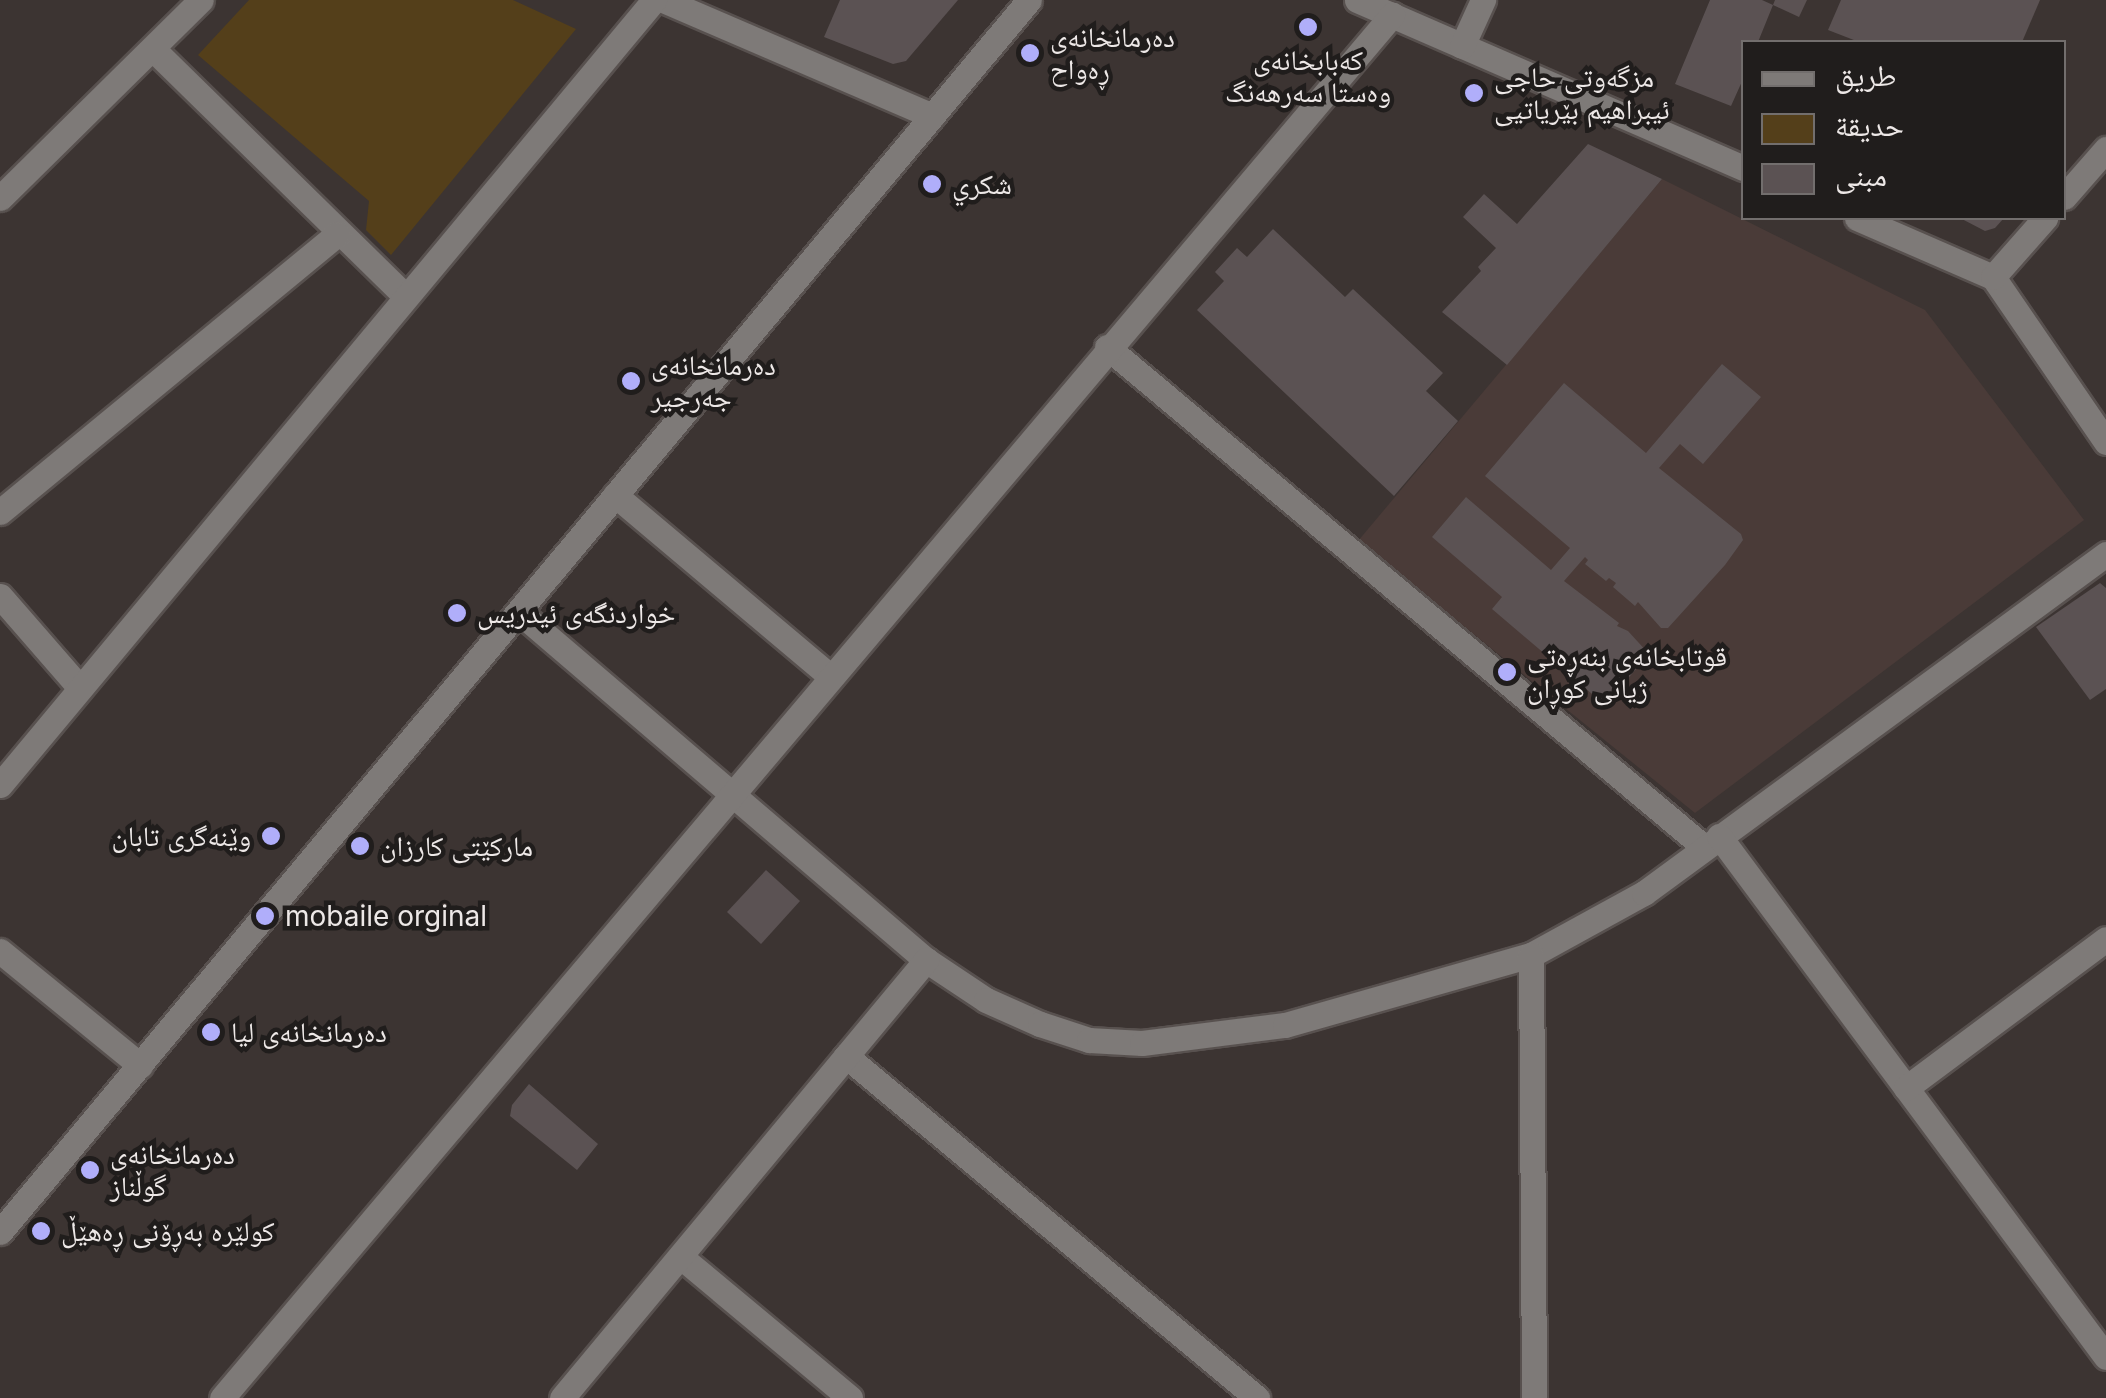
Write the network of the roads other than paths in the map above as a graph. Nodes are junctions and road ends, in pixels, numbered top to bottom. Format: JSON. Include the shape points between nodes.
{"nodes":[{"id":1,"x":201,"y":0,"type":"edge"},
{"id":2,"x":654,"y":0,"type":"edge"},
{"id":3,"x":662,"y":0,"type":"edge"},
{"id":4,"x":1029,"y":0,"type":"edge"},
{"id":5,"x":1357,"y":0,"type":"edge"},
{"id":6,"x":1482,"y":0,"type":"edge"},
{"id":7,"x":1392,"y":15,"type":"junction"},
{"id":8,"x":1462,"y":46,"type":"junction"},
{"id":9,"x":154,"y":50,"type":"junction"},
{"id":10,"x":932,"y":116,"type":"junction"},
{"id":11,"x":2106,"y":149,"type":"edge"},
{"id":12,"x":1741,"y":167,"type":"edge"},
{"id":13,"x":2066,"y":195,"type":"edge"},
{"id":14,"x":0,"y":198,"type":"edge"},
{"id":15,"x":1861,"y":220,"type":"edge"},
{"id":16,"x":2044,"y":220,"type":"edge"},
{"id":17,"x":337,"y":234,"type":"junction"},
{"id":18,"x":1993,"y":276,"type":"junction"},
{"id":19,"x":404,"y":296,"type":"junction"},
{"id":20,"x":1107,"y":347,"type":"junction"},
{"id":21,"x":2106,"y":442,"type":"edge"},
{"id":22,"x":615,"y":495,"type":"junction"},
{"id":23,"x":0,"y":512,"type":"edge"},
{"id":24,"x":2106,"y":554,"type":"edge"},
{"id":25,"x":0,"y":596,"type":"edge"},
{"id":26,"x":519,"y":612,"type":"junction"},
{"id":27,"x":830,"y":676,"type":"junction"},
{"id":28,"x":80,"y":688,"type":"junction"},
{"id":29,"x":0,"y":785,"type":"edge"},
{"id":30,"x":733,"y":793,"type":"junction"},
{"id":31,"x":1712,"y":842,"type":"junction"},
{"id":32,"x":2106,"y":939,"type":"edge"},
{"id":33,"x":0,"y":951,"type":"edge"},
{"id":34,"x":1531,"y":955,"type":"junction"},
{"id":35,"x":926,"y":960,"type":"junction"},
{"id":36,"x":846,"y":1056,"type":"junction"},
{"id":37,"x":140,"y":1065,"type":"junction"},
{"id":38,"x":1906,"y":1088,"type":"junction"},
{"id":39,"x":0,"y":1232,"type":"edge"},
{"id":40,"x":681,"y":1257,"type":"junction"},
{"id":41,"x":2106,"y":1357,"type":"edge"},
{"id":42,"x":222,"y":1398,"type":"edge"},
{"id":43,"x":562,"y":1398,"type":"edge"},
{"id":44,"x":850,"y":1398,"type":"edge"},
{"id":45,"x":1258,"y":1398,"type":"edge"},
{"id":46,"x":1534,"y":1398,"type":"edge"}],
"edges":[{"from":1,"to":9,"type":"street"},
{"from":2,"to":19,"type":"street"},
{"from":3,"to":10,"type":"street"},
{"from":4,"to":10,"type":"street"},
{"from":5,"to":7,"type":"street"},
{"from":6,"to":8,"type":"street"},
{"from":7,"to":8,"type":"street"},
{"from":7,"to":20,"type":"street"},
{"from":8,"to":12,"type":"street"},
{"from":9,"to":14,"type":"street"},
{"from":9,"to":17,"type":"street"},
{"from":10,"to":22,"type":"street"},
{"from":11,"to":13,"type":"street"},
{"from":15,"to":18,"type":"street"},
{"from":16,"to":18,"type":"street"},
{"from":17,"to":19,"type":"street"},
{"from":17,"to":23,"type":"street"},
{"from":18,"to":21,"type":"street"},
{"from":19,"to":28,"type":"street"},
{"from":20,"to":27,"type":"street"},
{"from":20,"to":31,"type":"street"},
{"from":22,"to":26,"type":"street"},
{"from":22,"to":27,"type":"street"},
{"from":24,"to":31,"type":"street"},
{"from":25,"to":28,"type":"street"},
{"from":26,"to":30,"type":"street"},
{"from":26,"to":37,"type":"street"},
{"from":27,"to":30,"type":"street"},
{"from":28,"to":29,"type":"street"},
{"from":30,"to":35,"type":"street"},
{"from":30,"to":42,"type":"street"},
{"from":31,"to":34,"type":"street","via":[[1644,893]]},
{"from":31,"to":38,"type":"street"},
{"from":32,"to":38,"type":"street"},
{"from":33,"to":37,"type":"street"},
{"from":34,"to":35,"type":"street","via":[[1284,1025],[1142,1043],[1089,1040],[1040,1024],[986,1000]]},
{"from":34,"to":46,"type":"street"},
{"from":35,"to":36,"type":"street"},
{"from":36,"to":40,"type":"street"},
{"from":36,"to":45,"type":"street"},
{"from":37,"to":39,"type":"street"},
{"from":38,"to":41,"type":"street"},
{"from":40,"to":43,"type":"street"},
{"from":40,"to":44,"type":"street"}]}
